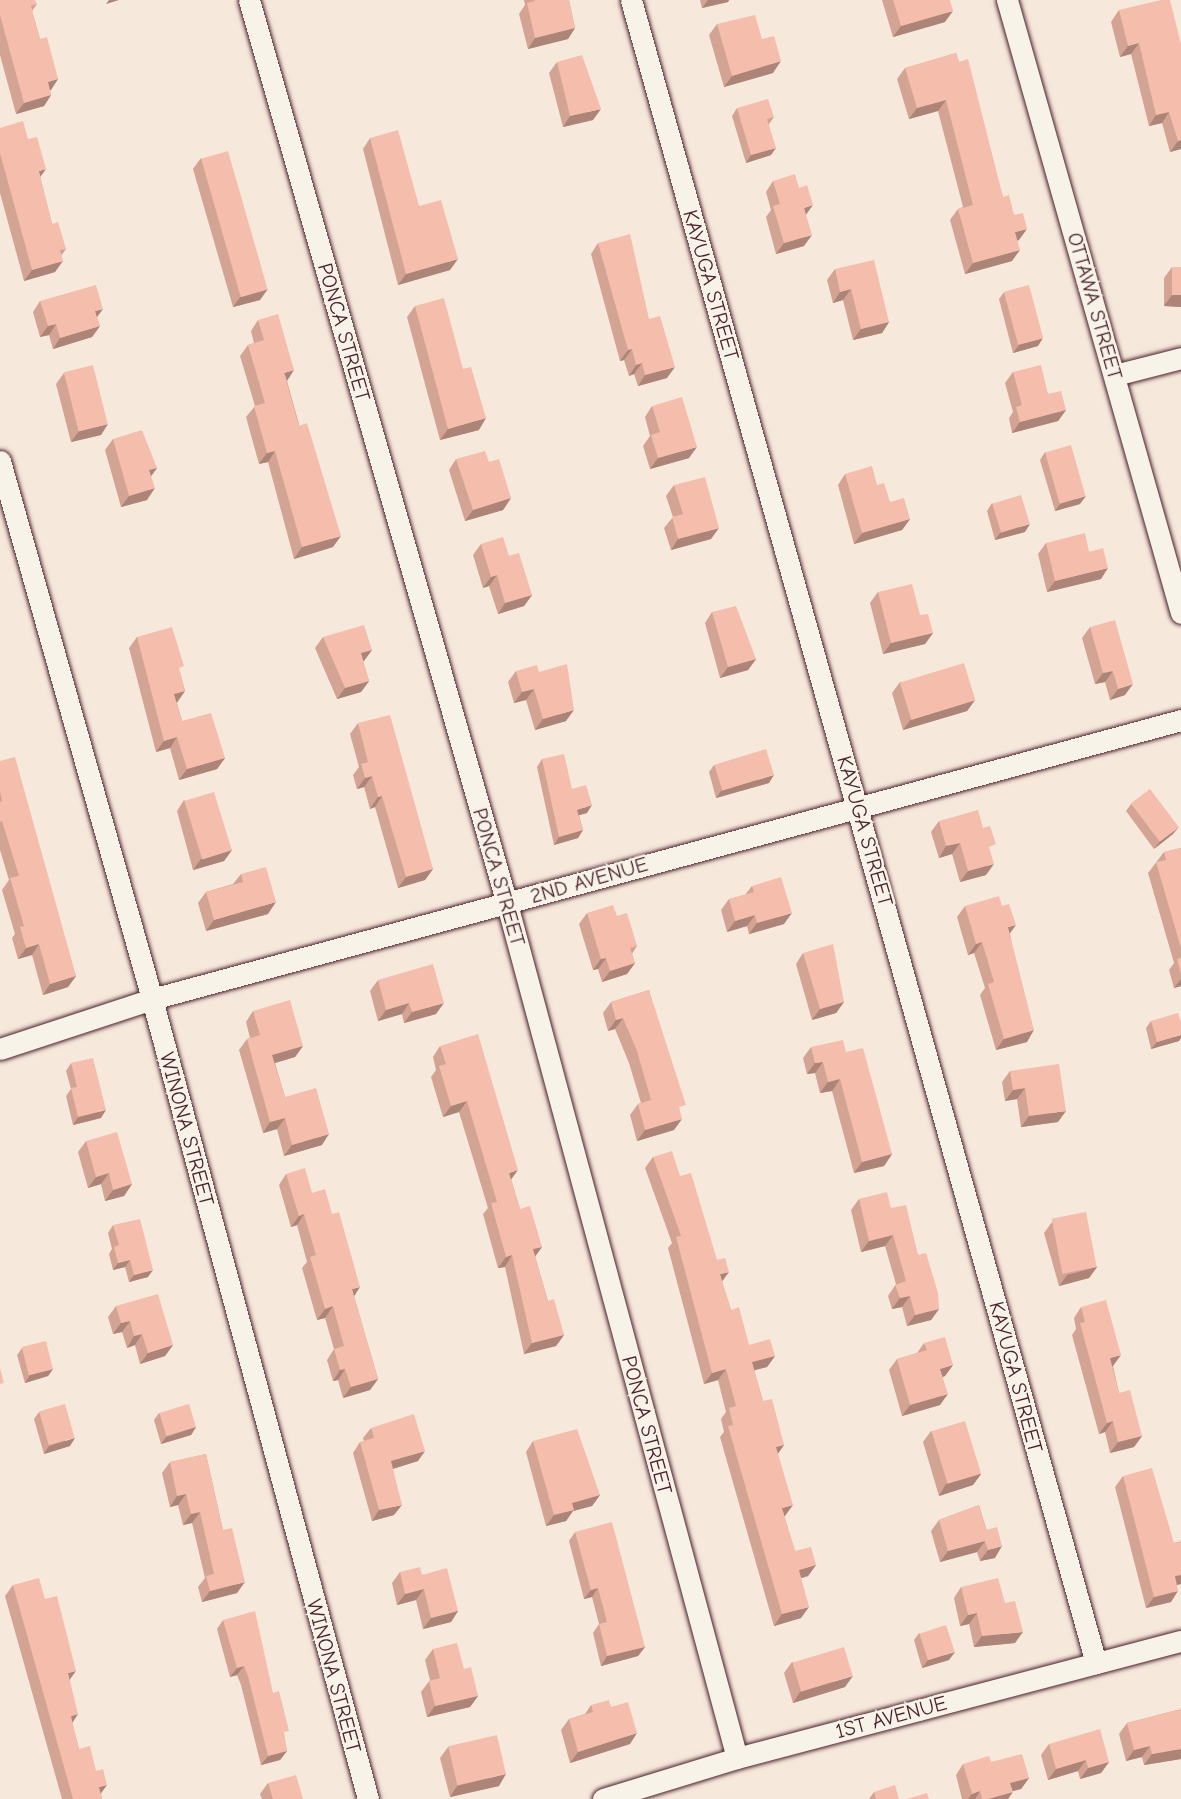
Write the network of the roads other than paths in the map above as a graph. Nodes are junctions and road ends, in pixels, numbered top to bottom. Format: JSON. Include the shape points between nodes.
{"nodes":[{"id":1,"x":249,"y":0,"type":"edge"},
{"id":2,"x":631,"y":0,"type":"edge"},
{"id":3,"x":1007,"y":0,"type":"edge"},
{"id":4,"x":1181,"y":358,"type":"edge"},
{"id":5,"x":1115,"y":375,"type":"junction"},
{"id":6,"x":0,"y":461,"type":"edge"},
{"id":7,"x":1181,"y":613,"type":"edge"},
{"id":8,"x":1181,"y":720,"type":"edge"},
{"id":9,"x":858,"y":805,"type":"junction"},
{"id":10,"x":507,"y":904,"type":"junction"},
{"id":11,"x":152,"y":999,"type":"junction"},
{"id":12,"x":0,"y":1049,"type":"edge"},
{"id":13,"x":1181,"y":1641,"type":"edge"},
{"id":14,"x":1096,"y":1663,"type":"junction"},
{"id":15,"x":737,"y":1758,"type":"junction"},
{"id":16,"x":368,"y":1799,"type":"edge"},
{"id":17,"x":603,"y":1799,"type":"edge"}],
"edges":[{"from":1,"to":10,"type":"street","name":"PONCA STREET"},
{"from":2,"to":9,"type":"street","name":"KAYUGA STREET"},
{"from":3,"to":5,"type":"street","name":"OTTAWA STREET"},
{"from":4,"to":5,"type":"street"},
{"from":5,"to":7,"type":"street","name":"OTTAWA STREET"},
{"from":6,"to":11,"type":"street","name":"WINONA STREET"},
{"from":8,"to":9,"type":"street","name":"2ND AVENUE"},
{"from":9,"to":10,"type":"street","name":"2ND AVENUE"},
{"from":9,"to":14,"type":"street","name":"KAYUGA STREET"},
{"from":10,"to":11,"type":"street","name":"2ND AVENUE"},
{"from":10,"to":15,"type":"street","name":"PONCA STREET"},
{"from":11,"to":12,"type":"street","name":"2ND AVENUE"},
{"from":11,"to":16,"type":"street","name":"WINONA STREET"},
{"from":13,"to":14,"type":"street","name":"1ST AVENUE"},
{"from":14,"to":15,"type":"street","name":"1ST AVENUE"},
{"from":15,"to":17,"type":"street","name":"1ST AVENUE"}]}
